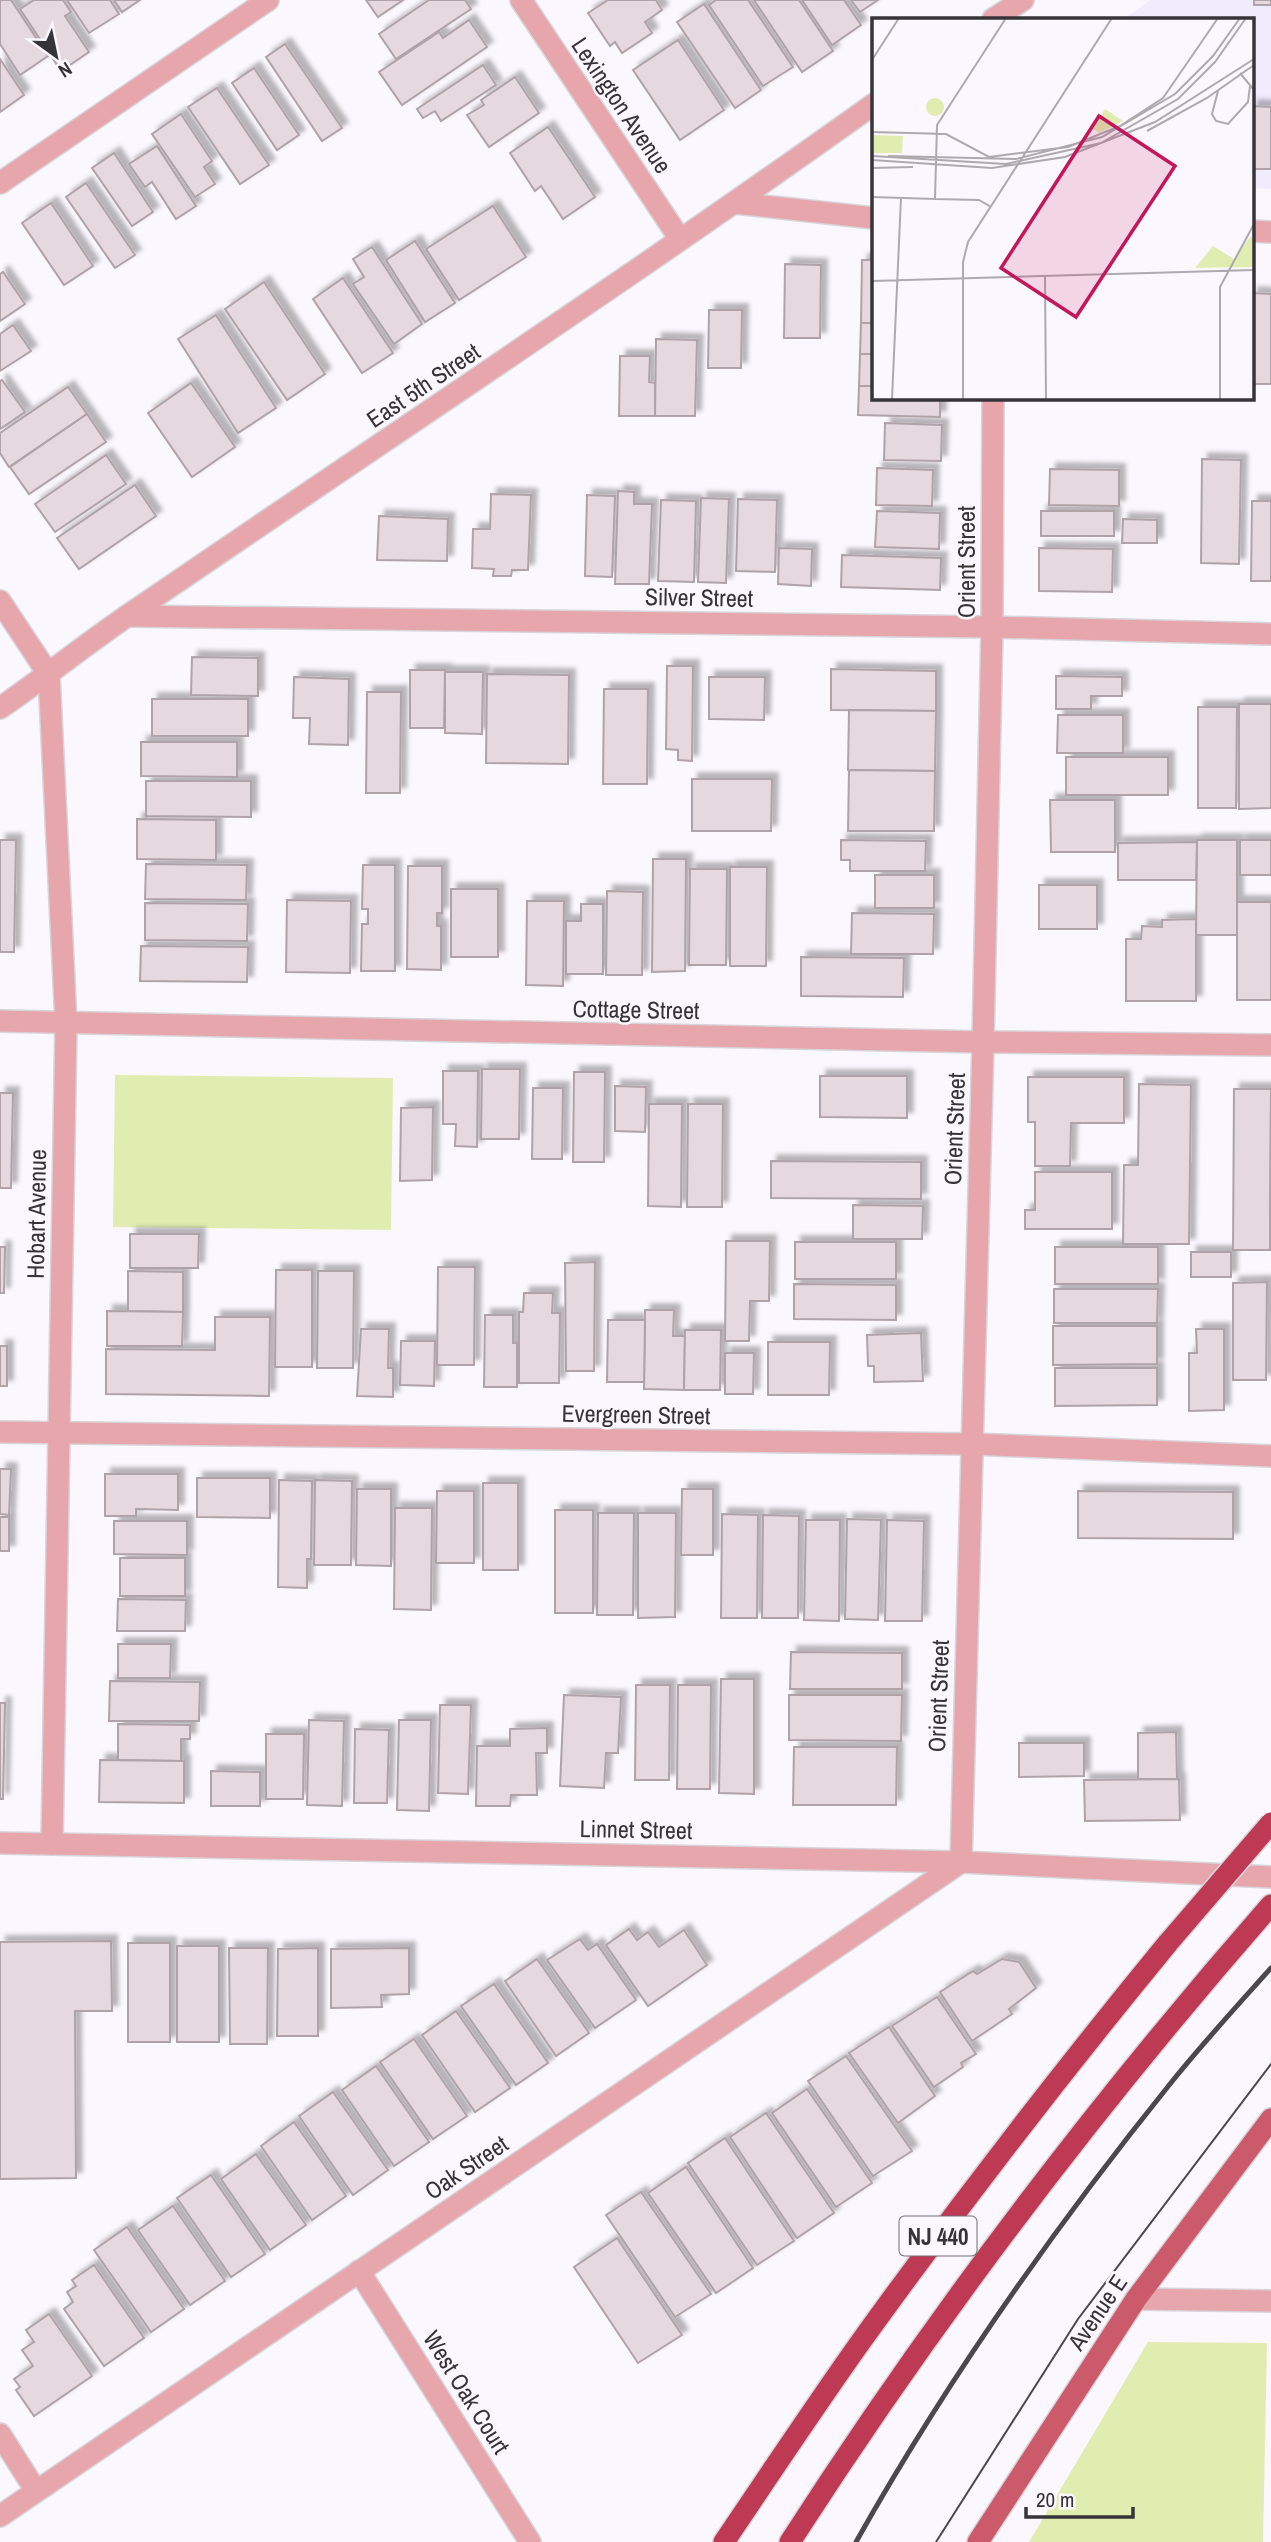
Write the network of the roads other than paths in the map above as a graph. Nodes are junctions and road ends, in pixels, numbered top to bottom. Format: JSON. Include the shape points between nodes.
{"nodes":[{"id":1,"x":268,"y":0,"type":"edge"},
{"id":2,"x":521,"y":0,"type":"edge"},
{"id":3,"x":1023,"y":0,"type":"edge"},
{"id":4,"x":995,"y":18,"type":"edge"},
{"id":5,"x":872,"y":105,"type":"edge"},
{"id":6,"x":0,"y":183,"type":"edge"},
{"id":7,"x":735,"y":203,"type":"junction"},
{"id":8,"x":872,"y":218,"type":"edge"},
{"id":9,"x":680,"y":239,"type":"junction"},
{"id":10,"x":993,"y":399,"type":"edge"},
{"id":11,"x":0,"y":601,"type":"edge"},
{"id":12,"x":127,"y":616,"type":"junction"},
{"id":13,"x":992,"y":627,"type":"junction"},
{"id":14,"x":1271,"y":634,"type":"edge"},
{"id":15,"x":49,"y":675,"type":"junction"},
{"id":16,"x":0,"y":708,"type":"edge"},
{"id":17,"x":0,"y":1021,"type":"edge"},
{"id":18,"x":66,"y":1023,"type":"junction"},
{"id":19,"x":983,"y":1042,"type":"junction"},
{"id":20,"x":1271,"y":1045,"type":"edge"},
{"id":21,"x":0,"y":1432,"type":"edge"},
{"id":22,"x":58,"y":1434,"type":"junction"},
{"id":23,"x":971,"y":1444,"type":"junction"},
{"id":24,"x":1271,"y":1455,"type":"edge"},
{"id":25,"x":1271,"y":1823,"type":"edge"},
{"id":26,"x":0,"y":1843,"type":"edge"},
{"id":27,"x":52,"y":1844,"type":"junction"},
{"id":28,"x":961,"y":1861,"type":"junction"},
{"id":29,"x":1271,"y":1877,"type":"edge"},
{"id":30,"x":1271,"y":1905,"type":"edge"},
{"id":31,"x":1271,"y":2119,"type":"edge"},
{"id":32,"x":359,"y":2271,"type":"junction"},
{"id":33,"x":1136,"y":2299,"type":"junction"},
{"id":34,"x":1271,"y":2301,"type":"edge"},
{"id":35,"x":0,"y":2434,"type":"edge"},
{"id":36,"x":36,"y":2491,"type":"junction"},
{"id":37,"x":0,"y":2516,"type":"edge"},
{"id":38,"x":530,"y":2542,"type":"edge"},
{"id":39,"x":724,"y":2542,"type":"edge"},
{"id":40,"x":790,"y":2542,"type":"edge"},
{"id":41,"x":978,"y":2542,"type":"edge"}],
"edges":[{"from":1,"to":6,"type":"street"},
{"from":2,"to":9,"type":"street","name":"Lexington Avenue"},
{"from":3,"to":4,"type":"street"},
{"from":5,"to":7,"type":"street","name":"East 5th Street"},
{"from":7,"to":8,"type":"street"},
{"from":7,"to":9,"type":"street","name":"East 5th Street"},
{"from":9,"to":12,"type":"street","name":"East 5th Street"},
{"from":10,"to":13,"type":"street","name":"Orient Street"},
{"from":11,"to":15,"type":"street"},
{"from":12,"to":13,"type":"street","name":"Silver Street"},
{"from":12,"to":15,"type":"street","name":"East 5th Street"},
{"from":13,"to":14,"type":"street","name":"Silver Street"},
{"from":13,"to":19,"type":"street","name":"Orient Street"},
{"from":15,"to":16,"type":"street","name":"East 5th Street"},
{"from":15,"to":18,"type":"street","name":"Hobart Avenue"},
{"from":17,"to":18,"type":"street","name":"Cottage Street"},
{"from":18,"to":19,"type":"street","name":"Cottage Street"},
{"from":18,"to":22,"type":"street","name":"Hobart Avenue"},
{"from":19,"to":20,"type":"street","name":"Cottage Street"},
{"from":19,"to":23,"type":"street","name":"Orient Street"},
{"from":21,"to":22,"type":"street","name":"Evergreen Street"},
{"from":22,"to":23,"type":"street","name":"Evergreen Street"},
{"from":22,"to":27,"type":"street","name":"Hobart Avenue"},
{"from":23,"to":24,"type":"street","name":"Evergreen Street"},
{"from":23,"to":28,"type":"street","name":"Orient Street"},
{"from":25,"to":39,"type":"highway","number":"NJ 440","bridge":true,"via":[[1018,2129],[861,2342]]},
{"from":26,"to":27,"type":"street","name":"Linnet Street"},
{"from":27,"to":28,"type":"street","name":"Linnet Street"},
{"from":28,"to":29,"type":"street","name":"Linnet Street"},
{"from":28,"to":32,"type":"street","name":"Oak Street"},
{"from":30,"to":40,"type":"highway","number":"NJ 440","via":[[991,2251]]},
{"from":31,"to":33,"type":"main road","name":"Avenue E"},
{"from":32,"to":36,"type":"street","name":"Oak Street"},
{"from":32,"to":38,"type":"street","name":"West Oak Court"},
{"from":33,"to":34,"type":"street"},
{"from":33,"to":41,"type":"main road","name":"Avenue E"},
{"from":35,"to":36,"type":"street"},
{"from":36,"to":37,"type":"street","name":"Oak Street"}]}
